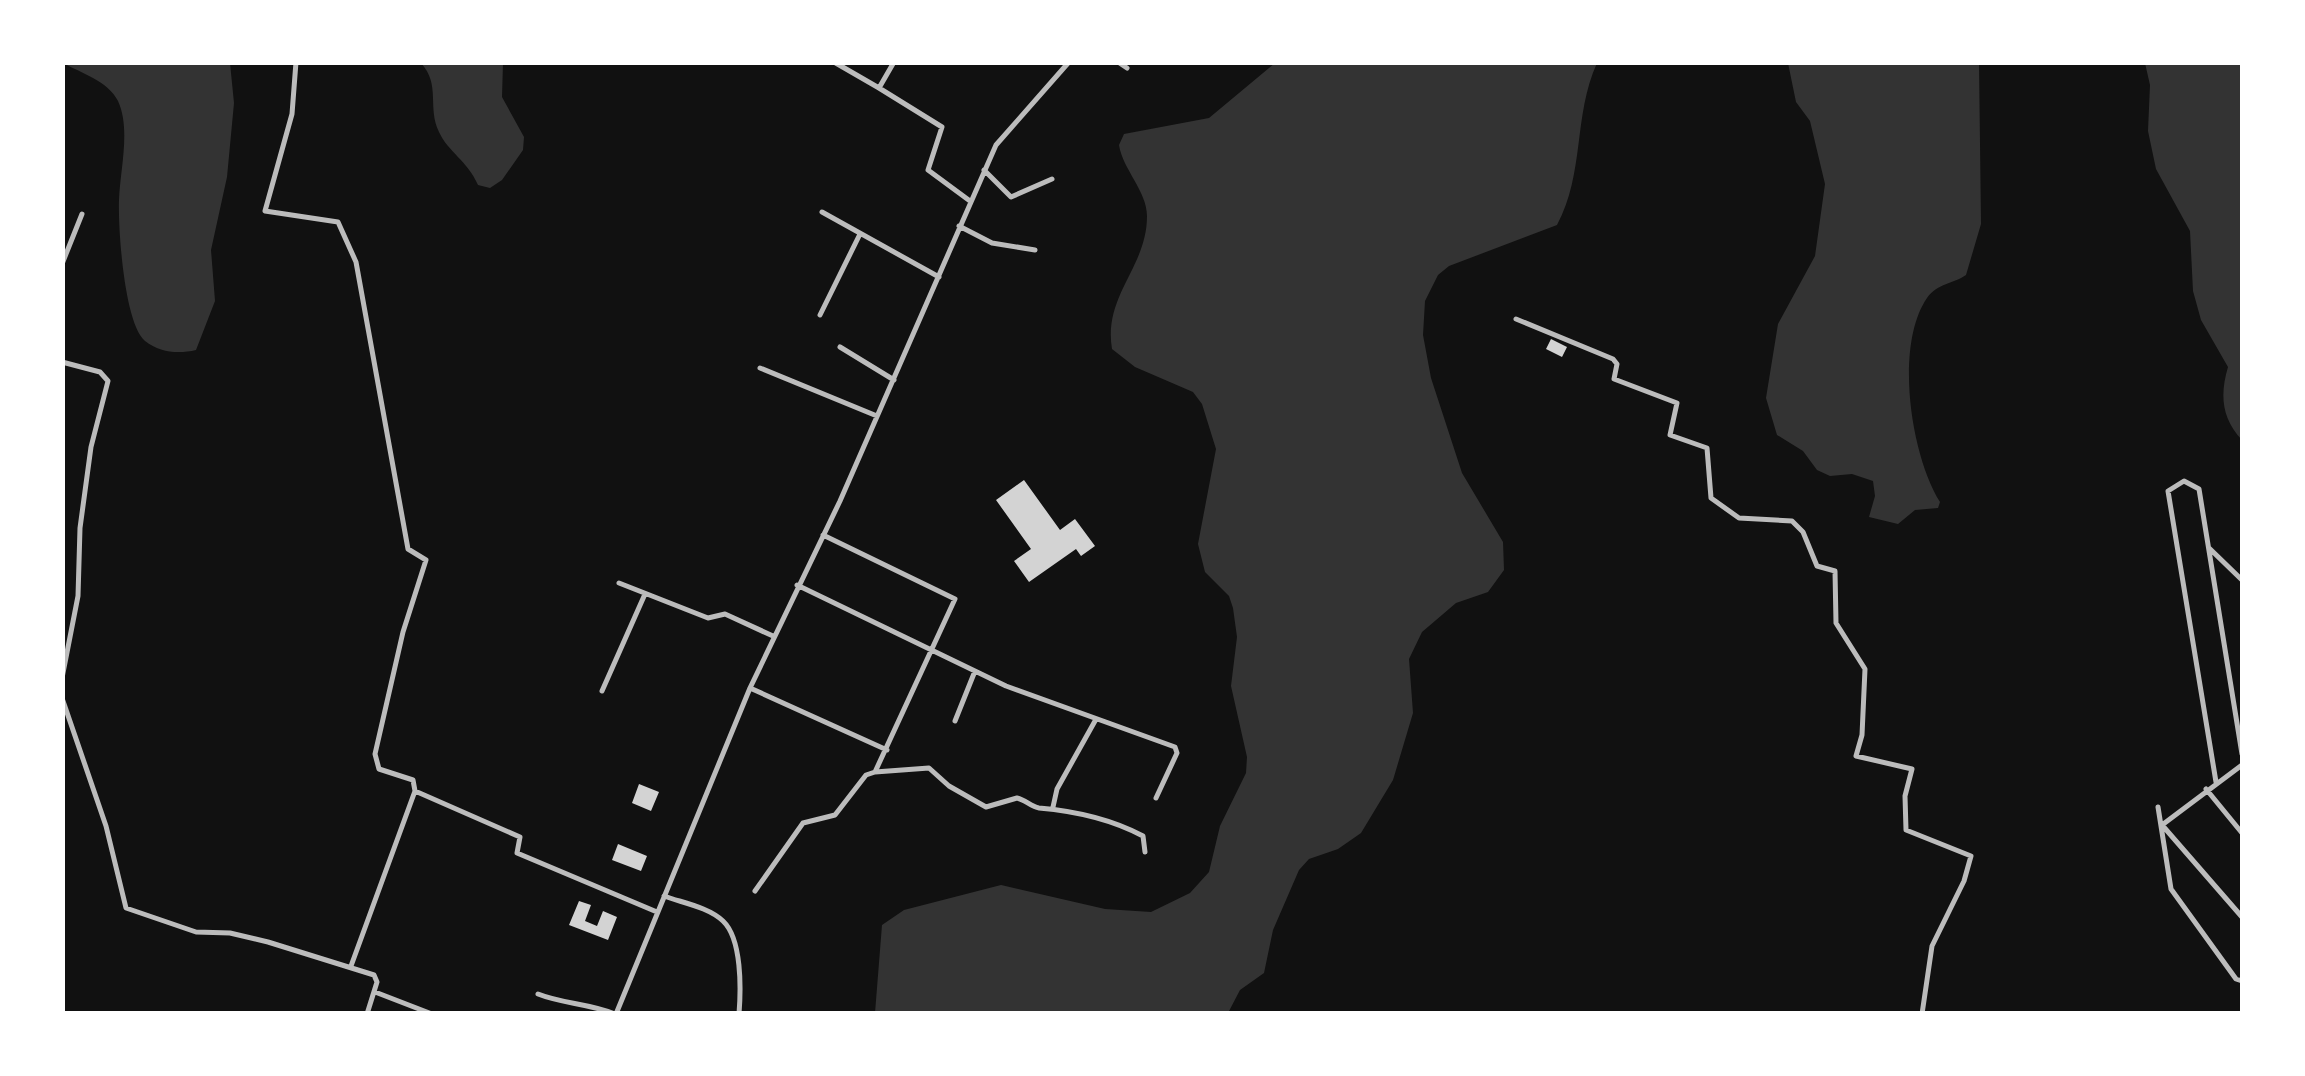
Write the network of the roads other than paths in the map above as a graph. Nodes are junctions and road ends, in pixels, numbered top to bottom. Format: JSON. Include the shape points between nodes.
{"nodes":[{"id":1,"x":296,"y":62,"type":"edge"},
{"id":2,"x":834,"y":62,"type":"edge"},
{"id":3,"x":894,"y":62,"type":"edge"},
{"id":4,"x":1069,"y":62,"type":"edge"},
{"id":5,"x":1118,"y":62,"type":"edge"},
{"id":6,"x":1127,"y":68,"type":"dead end"},
{"id":7,"x":879,"y":88,"type":"junction"},
{"id":8,"x":984,"y":170,"type":"junction"},
{"id":9,"x":1052,"y":179,"type":"dead end"},
{"id":10,"x":970,"y":200,"type":"junction"},
{"id":11,"x":822,"y":212,"type":"dead end"},
{"id":12,"x":82,"y":214,"type":"dead end"},
{"id":13,"x":959,"y":226,"type":"junction"},
{"id":14,"x":860,"y":234,"type":"junction"},
{"id":15,"x":1035,"y":250,"type":"dead end"},
{"id":16,"x":62,"y":264,"type":"edge"},
{"id":17,"x":938,"y":277,"type":"junction"},
{"id":18,"x":820,"y":315,"type":"dead end"},
{"id":19,"x":1516,"y":318,"type":"dead end"},
{"id":20,"x":840,"y":346,"type":"dead end"},
{"id":21,"x":62,"y":362,"type":"edge"},
{"id":22,"x":760,"y":368,"type":"dead end"},
{"id":23,"x":894,"y":380,"type":"junction"},
{"id":24,"x":877,"y":416,"type":"junction"},
{"id":25,"x":822,"y":534,"type":"junction"},
{"id":26,"x":2209,"y":548,"type":"junction"},
{"id":27,"x":2242,"y":580,"type":"edge"},
{"id":28,"x":619,"y":583,"type":"dead end"},
{"id":29,"x":797,"y":586,"type":"junction"},
{"id":30,"x":646,"y":594,"type":"junction"},
{"id":31,"x":773,"y":636,"type":"junction"},
{"id":32,"x":929,"y":648,"type":"junction"},
{"id":33,"x":975,"y":671,"type":"junction"},
{"id":34,"x":62,"y":678,"type":"edge"},
{"id":35,"x":750,"y":688,"type":"junction"},
{"id":36,"x":602,"y":691,"type":"dead end"},
{"id":37,"x":62,"y":698,"type":"edge"},
{"id":38,"x":1096,"y":720,"type":"junction"},
{"id":39,"x":955,"y":721,"type":"dead end"},
{"id":40,"x":887,"y":750,"type":"junction"},
{"id":41,"x":2242,"y":754,"type":"edge"},
{"id":42,"x":2242,"y":765,"type":"edge"},
{"id":43,"x":874,"y":772,"type":"junction"},
{"id":44,"x":2216,"y":782,"type":"junction"},
{"id":45,"x":2206,"y":788,"type":"junction"},
{"id":46,"x":415,"y":791,"type":"junction"},
{"id":47,"x":1156,"y":798,"type":"dead end"},
{"id":48,"x":1053,"y":806,"type":"junction"},
{"id":49,"x":2158,"y":807,"type":"dead end"},
{"id":50,"x":2162,"y":825,"type":"junction"},
{"id":51,"x":2242,"y":833,"type":"edge"},
{"id":52,"x":1145,"y":852,"type":"dead end"},
{"id":53,"x":755,"y":892,"type":"dead end"},
{"id":54,"x":664,"y":896,"type":"junction"},
{"id":55,"x":657,"y":912,"type":"junction"},
{"id":56,"x":2242,"y":917,"type":"edge"},
{"id":57,"x":352,"y":966,"type":"junction"},
{"id":58,"x":2242,"y":981,"type":"edge"},
{"id":59,"x":375,"y":992,"type":"junction"},
{"id":60,"x":538,"y":994,"type":"dead end"},
{"id":61,"x":368,"y":1014,"type":"edge"},
{"id":62,"x":432,"y":1014,"type":"edge"},
{"id":63,"x":615,"y":1014,"type":"edge"},
{"id":64,"x":739,"y":1014,"type":"edge"},
{"id":65,"x":1922,"y":1014,"type":"edge"}],
"edges":[{"from":1,"to":46,"type":"street","via":[[292,114],[265,211],[337,221],[356,262],[408,550],[426,560],[375,754],[382,771],[413,780]]},
{"from":2,"to":7,"type":"street"},
{"from":3,"to":7,"type":"street"},
{"from":4,"to":8,"type":"street","via":[[1004,132]]},
{"from":5,"to":6,"type":"street"},
{"from":7,"to":10,"type":"street","via":[[942,128],[928,170]]},
{"from":8,"to":9,"type":"street","via":[[1011,197]]},
{"from":8,"to":10,"type":"street"},
{"from":10,"to":13,"type":"street"},
{"from":11,"to":14,"type":"street"},
{"from":12,"to":16,"type":"street"},
{"from":13,"to":15,"type":"street","via":[[992,243]]},
{"from":13,"to":17,"type":"street"},
{"from":14,"to":17,"type":"street"},
{"from":14,"to":18,"type":"street"},
{"from":17,"to":23,"type":"street"},
{"from":19,"to":65,"type":"street","via":[[1613,359],[1614,379],[1677,403],[1670,434],[1707,448],[1711,498],[1740,518],[1792,521],[1817,566],[1835,571],[1836,623],[1865,669],[1856,755],[1912,769],[1904,796],[1906,830],[1970,856],[1932,946]]},
{"from":20,"to":23,"type":"street"},
{"from":21,"to":34,"type":"street","via":[[108,380],[91,447],[78,596]]},
{"from":22,"to":24,"type":"street"},
{"from":23,"to":24,"type":"street"},
{"from":24,"to":25,"type":"street"},
{"from":25,"to":29,"type":"street"},
{"from":25,"to":32,"type":"street","via":[[955,596]]},
{"from":26,"to":27,"type":"street"},
{"from":26,"to":41,"type":"street"},
{"from":26,"to":44,"type":"street","via":[[2200,489],[2184,481],[2168,491]]},
{"from":28,"to":30,"type":"street"},
{"from":29,"to":31,"type":"street"},
{"from":29,"to":32,"type":"street"},
{"from":30,"to":31,"type":"street","via":[[708,618],[725,614]]},
{"from":30,"to":36,"type":"street"},
{"from":31,"to":35,"type":"street"},
{"from":32,"to":33,"type":"street"},
{"from":32,"to":40,"type":"street"},
{"from":33,"to":38,"type":"street"},
{"from":33,"to":39,"type":"street"},
{"from":35,"to":40,"type":"street"},
{"from":35,"to":54,"type":"street"},
{"from":37,"to":57,"type":"street","via":[[126,908],[196,932],[230,933]]},
{"from":38,"to":47,"type":"street","via":[[1177,749]]},
{"from":38,"to":48,"type":"street"},
{"from":40,"to":43,"type":"street"},
{"from":42,"to":44,"type":"street"},
{"from":43,"to":48,"type":"street","via":[[929,768],[986,807],[1017,798],[1036,808]]},
{"from":43,"to":53,"type":"street","via":[[837,814],[803,823]]},
{"from":44,"to":45,"type":"street"},
{"from":45,"to":50,"type":"street"},
{"from":45,"to":51,"type":"street"},
{"from":46,"to":55,"type":"street","via":[[520,837],[517,852],[533,861]]},
{"from":46,"to":57,"type":"street"},
{"from":48,"to":52,"type":"street","via":[[1140,834]]},
{"from":49,"to":50,"type":"street"},
{"from":50,"to":56,"type":"street"},
{"from":50,"to":58,"type":"street","via":[[2171,889]]},
{"from":54,"to":55,"type":"street"},
{"from":54,"to":64,"type":"street","via":[[726,924]]},
{"from":55,"to":63,"type":"street"},
{"from":57,"to":59,"type":"street","via":[[374,975]]},
{"from":59,"to":61,"type":"street"},
{"from":59,"to":62,"type":"street"},
{"from":60,"to":63,"type":"street"}]}
